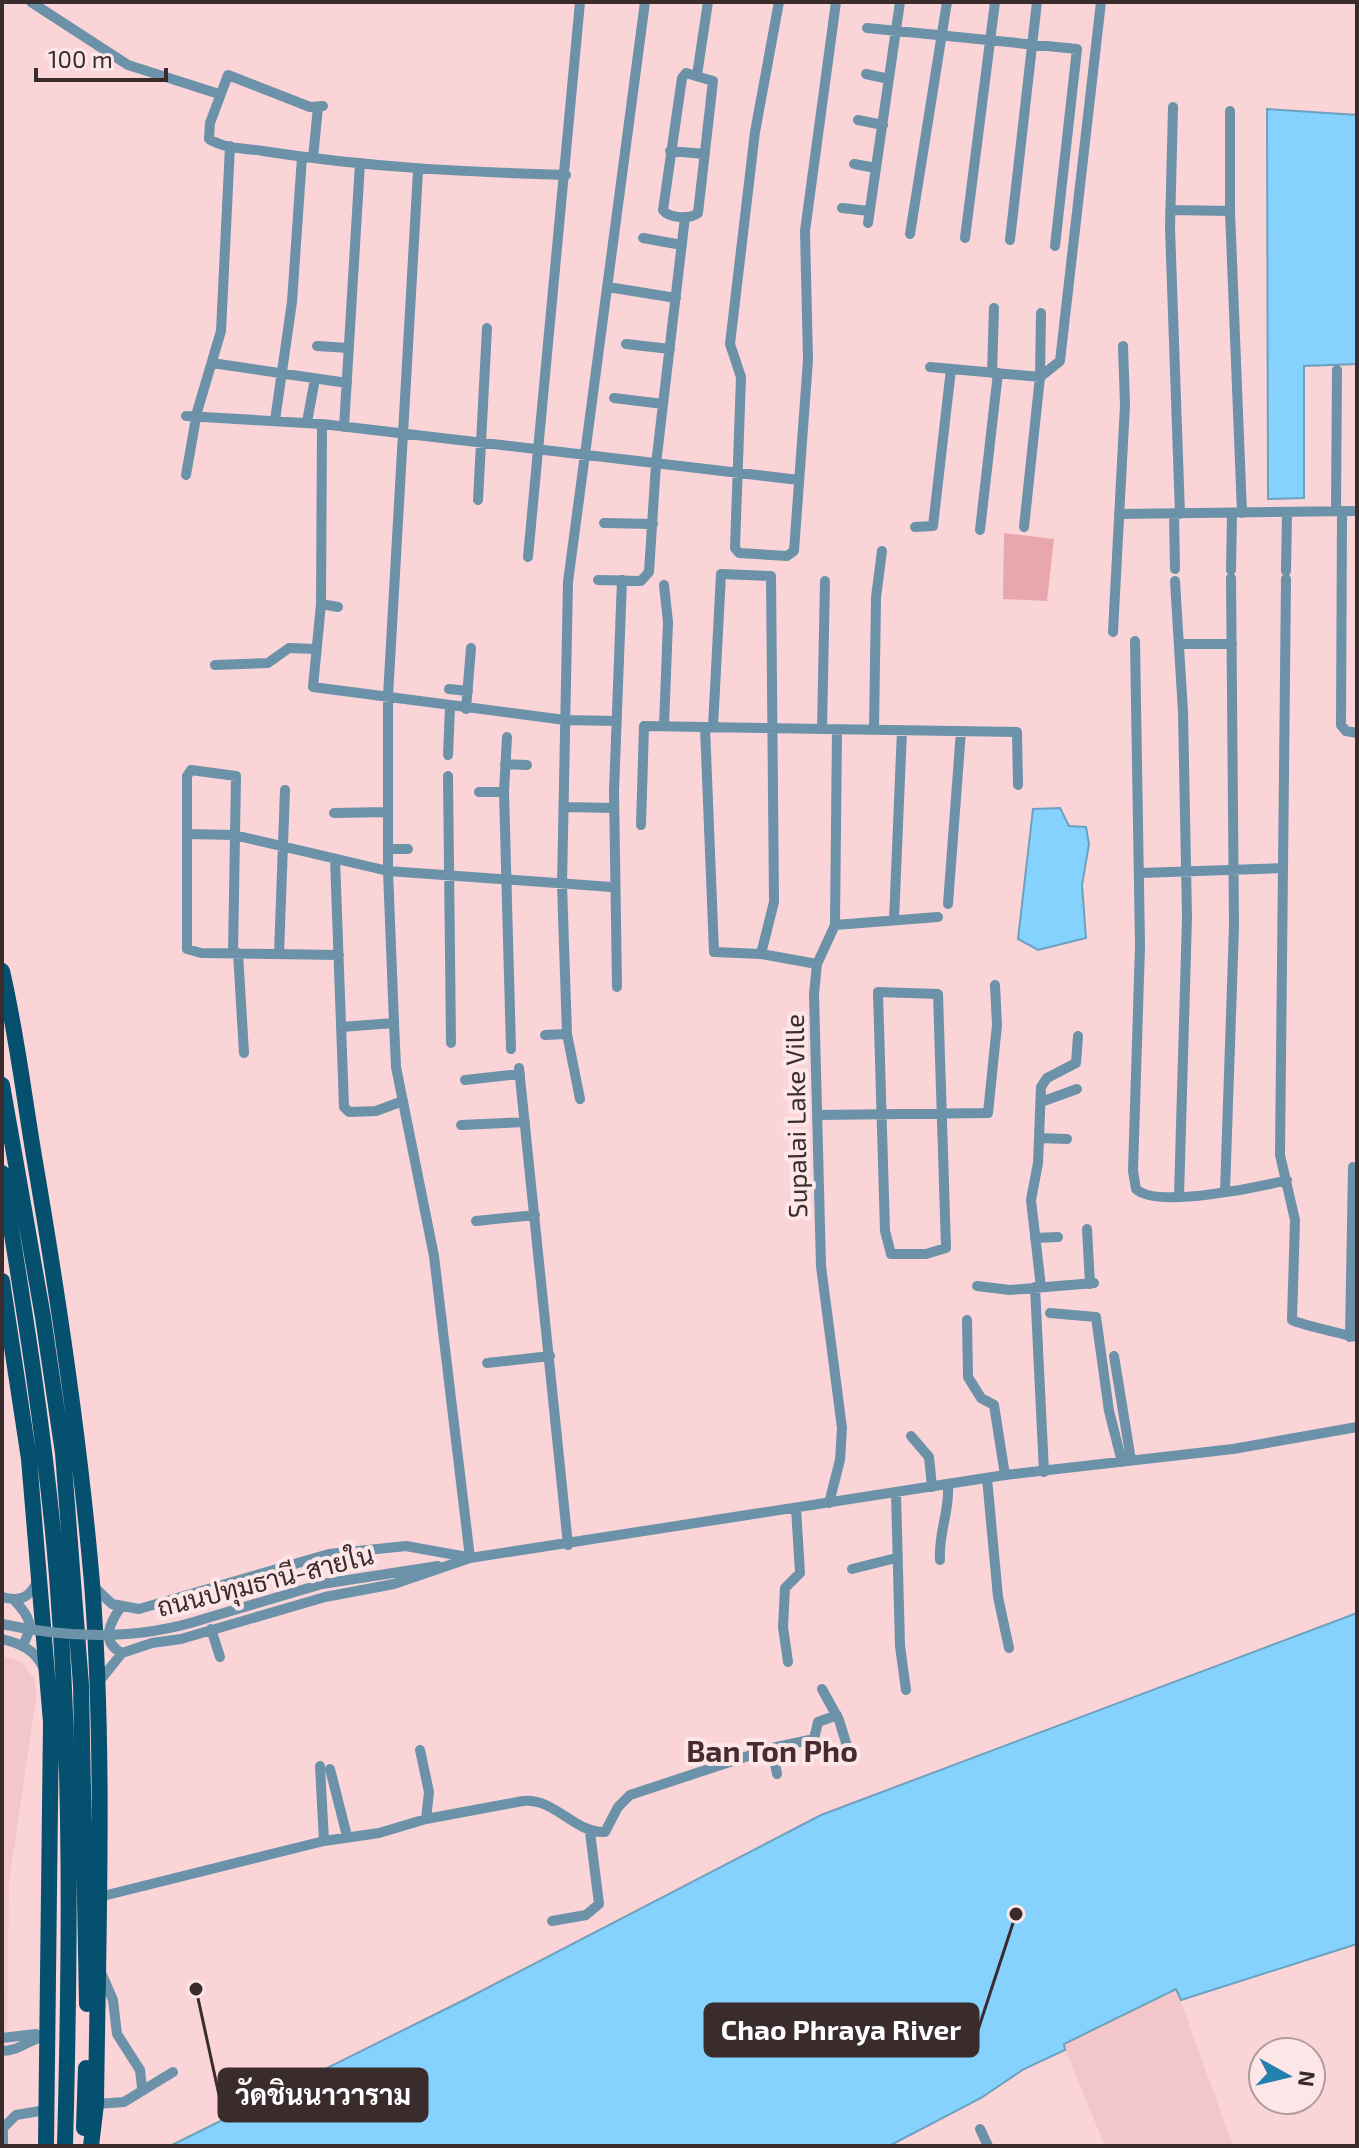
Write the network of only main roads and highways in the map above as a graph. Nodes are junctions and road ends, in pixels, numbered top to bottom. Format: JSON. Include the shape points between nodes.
{"nodes":[{"id":1,"x":2,"y":971,"type":"edge"},
{"id":2,"x":2,"y":1085,"type":"edge"},
{"id":3,"x":2,"y":1173,"type":"edge"},
{"id":4,"x":33,"y":1259,"type":"junction"},
{"id":5,"x":55,"y":1279,"type":"junction"},
{"id":6,"x":2,"y":1281,"type":"edge"},
{"id":7,"x":24,"y":1306,"type":"junction"},
{"id":8,"x":14,"y":1351,"type":"junction"},
{"id":9,"x":98,"y":1721,"type":"junction"},
{"id":10,"x":51,"y":1722,"type":"junction"},
{"id":11,"x":77,"y":1819,"type":"junction"},
{"id":12,"x":46,"y":2146,"type":"edge"},
{"id":13,"x":65,"y":2146,"type":"edge"},
{"id":14,"x":84,"y":2146,"type":"edge"},
{"id":15,"x":91,"y":2146,"type":"edge"}],
"edges":[{"from":1,"to":5,"type":"main road"},
{"from":2,"to":4,"type":"main road"},
{"from":3,"to":7,"type":"main road"},
{"from":4,"to":5,"type":"main road"},
{"from":4,"to":11,"type":"main road","via":[[63,1453],[81,1685]]},
{"from":5,"to":9,"type":"main road","via":[[92,1584]]},
{"from":6,"to":8,"type":"main road"},
{"from":7,"to":8,"type":"main road"},
{"from":7,"to":11,"type":"main road","via":[[45,1456]]},
{"from":8,"to":10,"type":"main road","via":[[29,1459]]},
{"from":9,"to":11,"type":"main road"},
{"from":9,"to":15,"type":"main road","via":[[96,2104]]},
{"from":10,"to":11,"type":"main road"},
{"from":10,"to":12,"type":"main road"},
{"from":11,"to":13,"type":"main road"},
{"from":11,"to":14,"type":"main road","via":[[87,2030]]}]}
